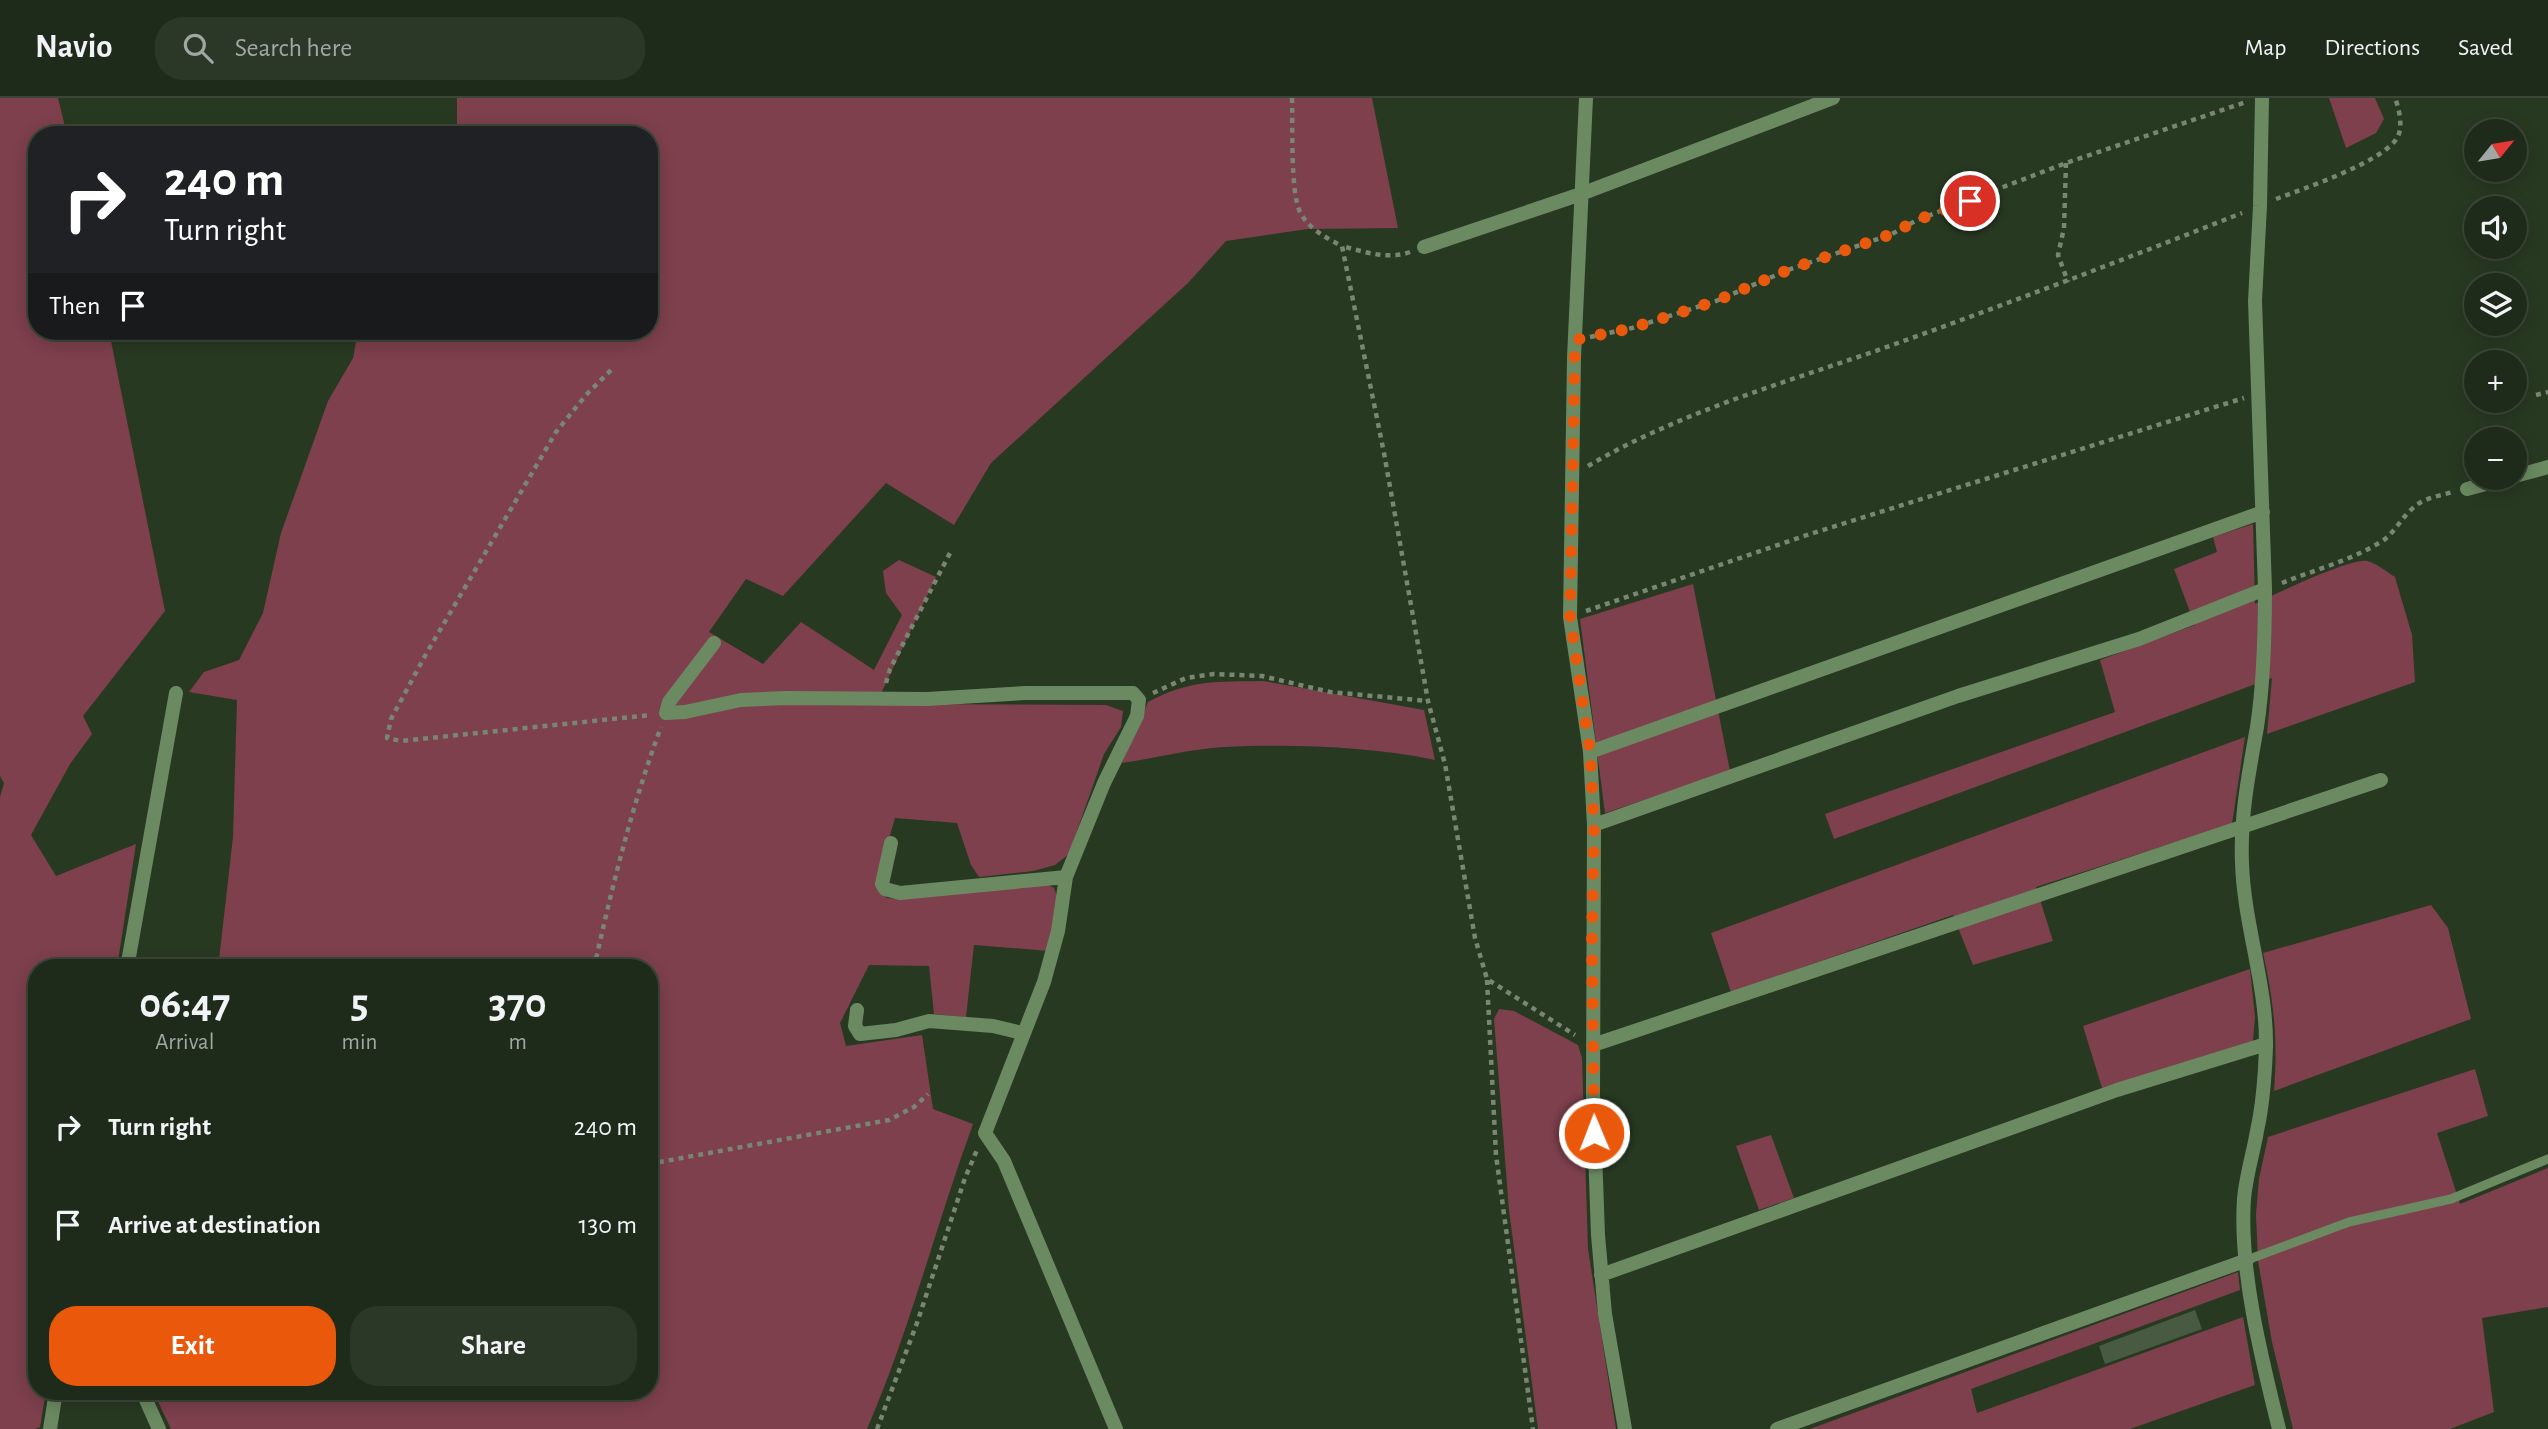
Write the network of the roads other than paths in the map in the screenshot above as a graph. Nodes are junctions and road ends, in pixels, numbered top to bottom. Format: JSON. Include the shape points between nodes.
{"nodes":[{"id":1,"x":1586,"y":98,"type":"edge"},
{"id":2,"x":1833,"y":98,"type":"edge"},
{"id":3,"x":2259,"y":98,"type":"edge"},
{"id":4,"x":1581,"y":194,"type":"junction"},
{"id":5,"x":1424,"y":247,"type":"road end"},
{"id":6,"x":2548,"y":467,"type":"edge"},
{"id":7,"x":2527,"y":473,"type":"edge"},
{"id":8,"x":2263,"y":512,"type":"junction"},
{"id":9,"x":2266,"y":589,"type":"junction"},
{"id":10,"x":714,"y":643,"type":"dead end"},
{"id":11,"x":176,"y":693,"type":"dead end"},
{"id":12,"x":1590,"y":752,"type":"junction"},
{"id":13,"x":2381,"y":780,"type":"dead end"},
{"id":14,"x":1594,"y":825,"type":"junction"},
{"id":15,"x":2242,"y":829,"type":"junction"},
{"id":16,"x":891,"y":843,"type":"dead end"},
{"id":17,"x":1066,"y":877,"type":"junction"},
{"id":18,"x":129,"y":959,"type":"edge"},
{"id":19,"x":857,"y":1010,"type":"dead end"},
{"id":20,"x":1022,"y":1033,"type":"junction"},
{"id":21,"x":2266,"y":1044,"type":"junction"},
{"id":22,"x":1593,"y":1045,"type":"junction"},
{"id":23,"x":2548,"y":1159,"type":"edge"},
{"id":24,"x":2247,"y":1260,"type":"junction"},
{"id":25,"x":1601,"y":1275,"type":"junction"},
{"id":26,"x":55,"y":1400,"type":"edge"},
{"id":27,"x":146,"y":1400,"type":"edge"},
{"id":28,"x":50,"y":1429,"type":"edge"},
{"id":29,"x":159,"y":1429,"type":"edge"},
{"id":30,"x":1116,"y":1429,"type":"edge"},
{"id":31,"x":1625,"y":1429,"type":"edge"},
{"id":32,"x":1777,"y":1429,"type":"edge"},
{"id":33,"x":2279,"y":1429,"type":"edge"}],
"edges":[{"from":1,"to":4,"type":"street"},
{"from":2,"to":4,"type":"street"},
{"from":3,"to":8,"type":"street","via":[[2255,301]]},
{"from":4,"to":5,"type":"street"},
{"from":4,"to":12,"type":"street","via":[[1570,617]]},
{"from":6,"to":7,"type":"street"},
{"from":8,"to":9,"type":"street"},
{"from":8,"to":12,"type":"street"},
{"from":9,"to":14,"type":"street","via":[[2139,639],[1958,696]]},
{"from":9,"to":15,"type":"street","via":[[2262,678]]},
{"from":10,"to":17,"type":"street","via":[[669,702],[666,713],[741,700],[1133,693],[1139,700],[1136,716]]},
{"from":11,"to":18,"type":"street"},
{"from":12,"to":14,"type":"street"},
{"from":13,"to":15,"type":"street"},
{"from":14,"to":22,"type":"street"},
{"from":15,"to":21,"type":"street","via":[[2245,898]]},
{"from":15,"to":22,"type":"street"},
{"from":16,"to":17,"type":"street","via":[[882,884],[885,890],[900,893]]},
{"from":17,"to":20,"type":"street","via":[[1058,932]]},
{"from":19,"to":20,"type":"street","via":[[855,1026],[860,1034],[929,1021]]},
{"from":20,"to":30,"type":"street","via":[[985,1133],[1004,1161]]},
{"from":21,"to":24,"type":"street","via":[[2260,1118],[2244,1198]]},
{"from":21,"to":25,"type":"street","via":[[2117,1090]]},
{"from":22,"to":25,"type":"street"},
{"from":23,"to":24,"type":"lane","via":[[2452,1199],[2349,1222]]},
{"from":24,"to":32,"type":"street"},
{"from":24,"to":33,"type":"street","via":[[2259,1343]]},
{"from":25,"to":31,"type":"street"},
{"from":26,"to":28,"type":"street"},
{"from":27,"to":29,"type":"street"}]}
